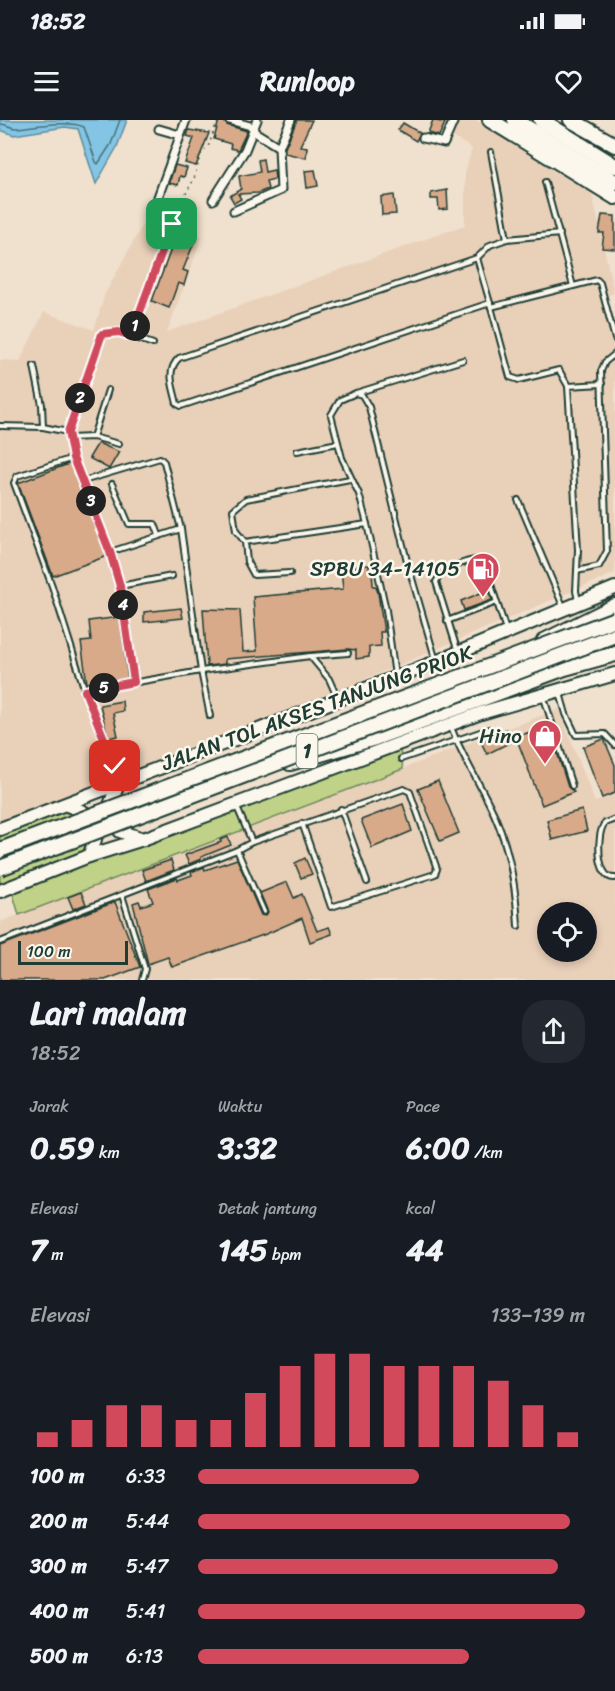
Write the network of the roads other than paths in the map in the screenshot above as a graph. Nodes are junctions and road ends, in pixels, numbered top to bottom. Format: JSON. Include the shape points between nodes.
{"nodes":[{"id":1,"x":186,"y":120,"type":"edge"},
{"id":2,"x":229,"y":120,"type":"edge"},
{"id":3,"x":291,"y":120,"type":"edge"},
{"id":4,"x":454,"y":120,"type":"edge"},
{"id":5,"x":490,"y":120,"type":"edge"},
{"id":6,"x":515,"y":120,"type":"edge"},
{"id":7,"x":541,"y":120,"type":"edge"},
{"id":8,"x":571,"y":120,"type":"edge"},
{"id":9,"x":255,"y":126,"type":"edge"},
{"id":10,"x":159,"y":129,"type":"dead end"},
{"id":11,"x":180,"y":135,"type":"junction"},
{"id":12,"x":423,"y":138,"type":"dead end"},
{"id":13,"x":615,"y":145,"type":"edge"},
{"id":14,"x":279,"y":147,"type":"junction"},
{"id":15,"x":491,"y":152,"type":"dead end"},
{"id":16,"x":615,"y":166,"type":"edge"},
{"id":17,"x":545,"y":182,"type":"dead end"},
{"id":18,"x":615,"y":182,"type":"edge"},
{"id":19,"x":158,"y":197,"type":"dead end"},
{"id":20,"x":615,"y":197,"type":"edge"},
{"id":21,"x":213,"y":200,"type":"dead end"},
{"id":22,"x":234,"y":211,"type":"dead end"},
{"id":23,"x":164,"y":218,"type":"dead end"},
{"id":24,"x":561,"y":234,"type":"junction"},
{"id":25,"x":507,"y":239,"type":"junction"},
{"id":26,"x":477,"y":258,"type":"junction"},
{"id":27,"x":573,"y":286,"type":"junction"},
{"id":28,"x":491,"y":305,"type":"junction"},
{"id":29,"x":131,"y":336,"type":"junction"},
{"id":30,"x":615,"y":339,"type":"edge"},
{"id":31,"x":153,"y":344,"type":"dead end"},
{"id":32,"x":615,"y":354,"type":"edge"},
{"id":33,"x":463,"y":360,"type":"dead end"},
{"id":34,"x":34,"y":366,"type":"dead end"},
{"id":35,"x":602,"y":384,"type":"junction"},
{"id":36,"x":568,"y":386,"type":"junction"},
{"id":37,"x":108,"y":390,"type":"dead end"},
{"id":38,"x":356,"y":393,"type":"junction"},
{"id":39,"x":0,"y":426,"type":"edge"},
{"id":40,"x":43,"y":427,"type":"junction"},
{"id":41,"x":68,"y":435,"type":"junction"},
{"id":42,"x":93,"y":437,"type":"junction"},
{"id":43,"x":338,"y":442,"type":"junction"},
{"id":44,"x":119,"y":444,"type":"dead end"},
{"id":45,"x":297,"y":451,"type":"dead end"},
{"id":46,"x":73,"y":458,"type":"junction"},
{"id":47,"x":350,"y":479,"type":"junction"},
{"id":48,"x":83,"y":481,"type":"junction"},
{"id":49,"x":112,"y":484,"type":"dead end"},
{"id":50,"x":518,"y":500,"type":"dead end"},
{"id":51,"x":367,"y":524,"type":"junction"},
{"id":52,"x":181,"y":529,"type":"junction"},
{"id":53,"x":159,"y":535,"type":"junction"},
{"id":54,"x":245,"y":542,"type":"junction"},
{"id":55,"x":110,"y":552,"type":"junction"},
{"id":56,"x":576,"y":571,"type":"junction"},
{"id":57,"x":290,"y":573,"type":"dead end"},
{"id":58,"x":172,"y":576,"type":"dead end"},
{"id":59,"x":120,"y":586,"type":"junction"},
{"id":60,"x":615,"y":588,"type":"edge"},
{"id":61,"x":497,"y":602,"type":"junction"},
{"id":62,"x":579,"y":604,"type":"junction"},
{"id":63,"x":615,"y":606,"type":"edge"},
{"id":64,"x":565,"y":610,"type":"junction"},
{"id":65,"x":615,"y":619,"type":"edge"},
{"id":66,"x":447,"y":621,"type":"junction"},
{"id":67,"x":507,"y":634,"type":"junction"},
{"id":68,"x":615,"y":635,"type":"edge"},
{"id":69,"x":348,"y":652,"type":"dead end"},
{"id":70,"x":458,"y":652,"type":"junction"},
{"id":71,"x":615,"y":654,"type":"edge"},
{"id":72,"x":310,"y":656,"type":"junction"},
{"id":73,"x":516,"y":656,"type":"junction"},
{"id":74,"x":436,"y":662,"type":"junction"},
{"id":75,"x":201,"y":671,"type":"junction"},
{"id":76,"x":615,"y":674,"type":"edge"},
{"id":77,"x":396,"y":676,"type":"junction"},
{"id":78,"x":134,"y":682,"type":"junction"},
{"id":79,"x":560,"y":690,"type":"junction"},
{"id":80,"x":85,"y":691,"type":"junction"},
{"id":81,"x":543,"y":696,"type":"junction"},
{"id":82,"x":338,"y":698,"type":"junction"},
{"id":83,"x":210,"y":716,"type":"dead end"},
{"id":84,"x":450,"y":725,"type":"junction"},
{"id":85,"x":489,"y":729,"type":"dead end"},
{"id":86,"x":457,"y":739,"type":"junction"},
{"id":87,"x":615,"y":745,"type":"edge"},
{"id":88,"x":401,"y":759,"type":"dead end"},
{"id":89,"x":250,"y":773,"type":"junction"},
{"id":90,"x":120,"y":783,"type":"junction"},
{"id":91,"x":572,"y":786,"type":"dead end"},
{"id":92,"x":67,"y":805,"type":"junction"},
{"id":93,"x":236,"y":805,"type":"junction"},
{"id":94,"x":341,"y":809,"type":"junction"},
{"id":95,"x":615,"y":819,"type":"edge"},
{"id":96,"x":302,"y":824,"type":"junction"},
{"id":97,"x":0,"y":829,"type":"edge"},
{"id":98,"x":143,"y":839,"type":"junction"},
{"id":99,"x":252,"y":842,"type":"junction"},
{"id":100,"x":0,"y":850,"type":"edge"},
{"id":101,"x":237,"y":850,"type":"junction"},
{"id":102,"x":89,"y":856,"type":"junction"},
{"id":103,"x":0,"y":868,"type":"edge"},
{"id":104,"x":615,"y":878,"type":"edge"},
{"id":105,"x":367,"y":882,"type":"dead end"},
{"id":106,"x":0,"y":891,"type":"edge"},
{"id":107,"x":122,"y":895,"type":"junction"},
{"id":108,"x":264,"y":912,"type":"dead end"},
{"id":109,"x":518,"y":926,"type":"dead end"},
{"id":110,"x":0,"y":942,"type":"edge"},
{"id":111,"x":142,"y":980,"type":"edge"}],
"edges":[{"from":1,"to":11,"type":"street"},
{"from":2,"to":9,"type":"street"},
{"from":3,"to":14,"type":"street"},
{"from":4,"to":12,"type":"street","via":[[444,143]]},
{"from":5,"to":20,"type":"highway"},
{"from":6,"to":18,"type":"highway"},
{"from":7,"to":16,"type":"highway"},
{"from":8,"to":13,"type":"highway"},
{"from":9,"to":14,"type":"street"},
{"from":9,"to":21,"type":"street","via":[[245,150]]},
{"from":10,"to":11,"type":"street"},
{"from":11,"to":19,"type":"street"},
{"from":14,"to":22,"type":"street","via":[[281,190]]},
{"from":15,"to":25,"type":"lane"},
{"from":17,"to":24,"type":"lane"},
{"from":23,"to":29,"type":"lane","via":[[172,224],[171,230]]},
{"from":24,"to":25,"type":"lane"},
{"from":24,"to":27,"type":"lane"},
{"from":25,"to":26,"type":"lane","via":[[490,245]]},
{"from":26,"to":28,"type":"lane"},
{"from":26,"to":28,"type":"lane","via":[[179,358],[170,372],[177,405]]},
{"from":27,"to":28,"type":"lane"},
{"from":27,"to":30,"type":"lane","via":[[593,280],[600,283]]},
{"from":28,"to":36,"type":"lane","via":[[510,377],[519,380],[559,370]]},
{"from":29,"to":31,"type":"lane"},
{"from":29,"to":41,"type":"lane","via":[[119,332],[102,334]]},
{"from":32,"to":35,"type":"lane","via":[[602,367]]},
{"from":33,"to":38,"type":"lane"},
{"from":34,"to":40,"type":"lane"},
{"from":35,"to":36,"type":"lane"},
{"from":35,"to":56,"type":"lane","via":[[607,551],[599,566]]},
{"from":36,"to":56,"type":"lane"},
{"from":37,"to":42,"type":"lane"},
{"from":38,"to":43,"type":"lane","via":[[340,400],[331,415]]},
{"from":38,"to":74,"type":"lane","via":[[362,395],[369,407]]},
{"from":39,"to":40,"type":"lane"},
{"from":40,"to":41,"type":"lane"},
{"from":41,"to":42,"type":"lane"},
{"from":41,"to":46,"type":"lane"},
{"from":42,"to":44,"type":"lane"},
{"from":43,"to":45,"type":"lane"},
{"from":43,"to":47,"type":"lane"},
{"from":46,"to":48,"type":"lane"},
{"from":46,"to":80,"type":"lane","via":[[17,476],[14,483]]},
{"from":47,"to":51,"type":"lane","via":[[359,494]]},
{"from":47,"to":54,"type":"lane","via":[[246,499],[233,510],[236,531]]},
{"from":48,"to":52,"type":"lane","via":[[160,458]]},
{"from":48,"to":55,"type":"lane"},
{"from":49,"to":53,"type":"lane","via":[[129,524],[155,524]]},
{"from":50,"to":64,"type":"lane"},
{"from":51,"to":54,"type":"lane"},
{"from":51,"to":77,"type":"lane"},
{"from":52,"to":53,"type":"lane"},
{"from":52,"to":75,"type":"lane"},
{"from":53,"to":55,"type":"lane"},
{"from":54,"to":57,"type":"lane","via":[[247,562],[254,575]]},
{"from":55,"to":59,"type":"lane"},
{"from":56,"to":62,"type":"lane"},
{"from":58,"to":59,"type":"lane"},
{"from":59,"to":78,"type":"lane"},
{"from":60,"to":62,"type":"highway"},
{"from":61,"to":66,"type":"lane"},
{"from":61,"to":66,"type":"lane","via":[[483,560],[467,562],[439,576],[436,582]]},
{"from":61,"to":67,"type":"lane"},
{"from":62,"to":64,"type":"highway"},
{"from":63,"to":73,"type":"highway","bridge":true},
{"from":64,"to":67,"type":"highway"},
{"from":65,"to":73,"type":"highway","name":"JALAN TOL AKSES TANJUNG PRIOK","number":"1","bridge":true},
{"from":66,"to":70,"type":"lane"},
{"from":67,"to":70,"type":"highway"},
{"from":68,"to":89,"type":"highway","name":"JALAN TOL AKSES TANJUNG PRIOK","number":"1","bridge":true},
{"from":69,"to":72,"type":"lane"},
{"from":70,"to":74,"type":"highway"},
{"from":71,"to":89,"type":"highway","bridge":true,"via":[[565,668],[356,744]]},
{"from":72,"to":75,"type":"lane"},
{"from":72,"to":82,"type":"lane"},
{"from":73,"to":100,"type":"highway","name":"JALAN TOL AKSES TANJUNG PRIOK","number":"1","bridge":true},
{"from":74,"to":77,"type":"highway"},
{"from":75,"to":78,"type":"lane"},
{"from":75,"to":83,"type":"lane"},
{"from":76,"to":79,"type":"highway"},
{"from":77,"to":82,"type":"highway"},
{"from":78,"to":80,"type":"lane"},
{"from":79,"to":81,"type":"highway"},
{"from":79,"to":87,"type":"lane","via":[[576,735],[605,734]]},
{"from":80,"to":90,"type":"lane"},
{"from":81,"to":84,"type":"highway"},
{"from":81,"to":91,"type":"lane"},
{"from":82,"to":90,"type":"highway"},
{"from":84,"to":86,"type":"lane"},
{"from":84,"to":93,"type":"highway"},
{"from":85,"to":86,"type":"lane"},
{"from":86,"to":88,"type":"lane"},
{"from":86,"to":109,"type":"lane","via":[[506,846],[516,885]]},
{"from":89,"to":103,"type":"highway","name":"JALAN TOL AKSES TANJUNG PRIOK","number":"1","bridge":true},
{"from":90,"to":92,"type":"highway"},
{"from":90,"to":98,"type":"highway","via":[[110,805],[117,827]]},
{"from":92,"to":97,"type":"highway"},
{"from":92,"to":102,"type":"highway","via":[[93,819],[97,832]]},
{"from":93,"to":98,"type":"highway"},
{"from":93,"to":99,"type":"lane"},
{"from":94,"to":96,"type":"lane"},
{"from":94,"to":96,"type":"lane","via":[[407,789],[436,863],[435,874],[331,907]]},
{"from":94,"to":105,"type":"lane"},
{"from":95,"to":104,"type":"lane","via":[[605,823],[600,831],[601,868],[604,876]]},
{"from":96,"to":99,"type":"lane"},
{"from":98,"to":102,"type":"highway"},
{"from":99,"to":101,"type":"lane"},
{"from":101,"to":107,"type":"lane"},
{"from":101,"to":108,"type":"lane"},
{"from":102,"to":106,"type":"highway"},
{"from":107,"to":110,"type":"lane"},
{"from":107,"to":111,"type":"lane","via":[[145,969]]}]}
